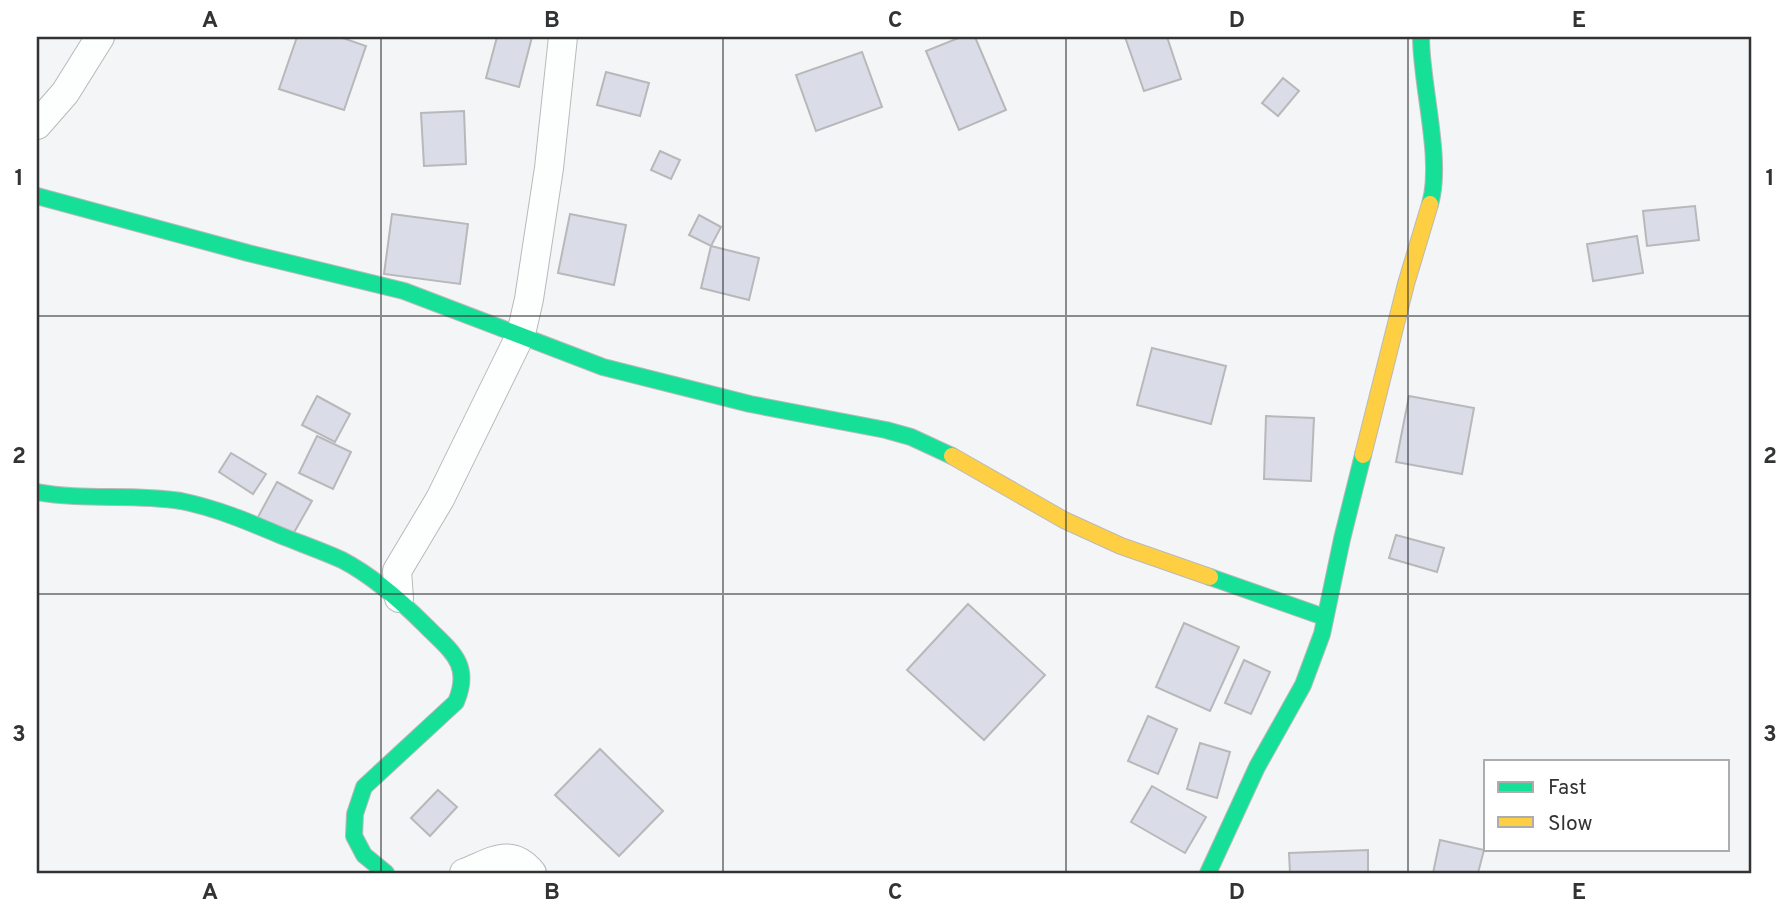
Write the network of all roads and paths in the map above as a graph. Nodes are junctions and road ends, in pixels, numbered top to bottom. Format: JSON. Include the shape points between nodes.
{"nodes":[{"id":1,"x":100,"y":37,"type":"edge"},
{"id":2,"x":563,"y":37,"type":"edge"},
{"id":3,"x":1421,"y":37,"type":"edge"},
{"id":4,"x":37,"y":125,"type":"edge"},
{"id":5,"x":37,"y":196,"type":"edge"},
{"id":6,"x":521,"y":334,"type":"junction"},
{"id":7,"x":37,"y":492,"type":"edge"},
{"id":8,"x":399,"y":598,"type":"junction"},
{"id":9,"x":1324,"y":617,"type":"junction"},
{"id":10,"x":386,"y":873,"type":"edge"},
{"id":11,"x":464,"y":873,"type":"edge"},
{"id":12,"x":532,"y":873,"type":"edge"},
{"id":13,"x":1209,"y":873,"type":"edge"}],
"edges":[{"from":1,"to":4,"type":"street"},
{"from":2,"to":6,"type":"street","via":[[549,168]]},
{"from":3,"to":9,"type":"street","via":[[1433,152],[1432,197]]},
{"from":5,"to":6,"type":"street","via":[[404,291]]},
{"from":6,"to":8,"type":"street","via":[[440,499],[397,571]]},
{"from":6,"to":9,"type":"street","via":[[603,367],[750,404],[911,437],[1063,520],[1121,546]]},
{"from":7,"to":8,"type":"street","via":[[60,497],[180,501],[253,523],[347,563]]},
{"from":8,"to":10,"type":"street","via":[[457,657],[463,688],[456,702],[365,788],[356,806],[352,828],[358,850]]},
{"from":9,"to":13,"type":"street","via":[[1303,685],[1257,767]]},
{"from":11,"to":12,"type":"street","via":[[507,857],[523,862]]}]}
